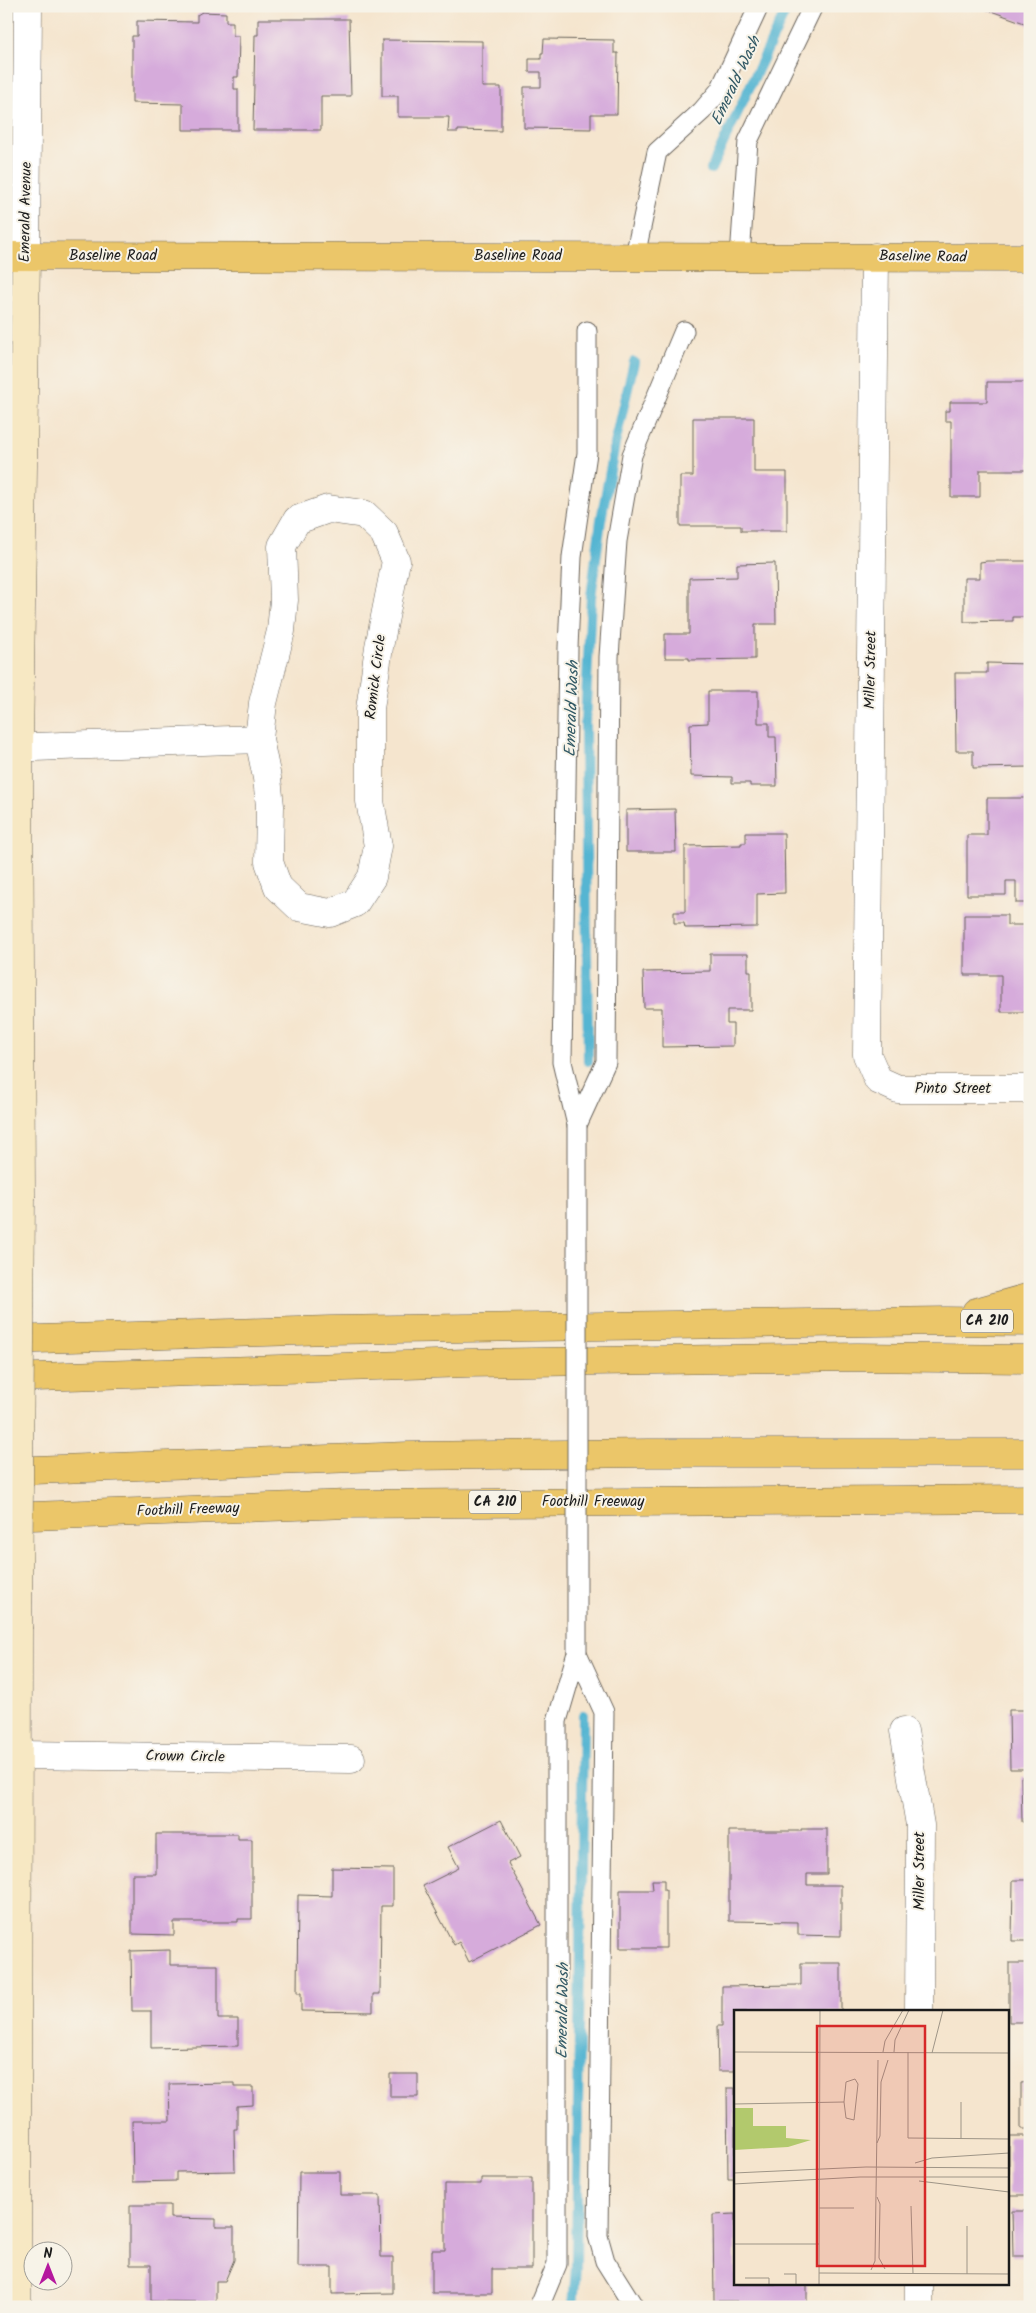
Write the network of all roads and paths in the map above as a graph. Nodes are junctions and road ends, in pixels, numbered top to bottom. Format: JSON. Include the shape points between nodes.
{"nodes":[{"id":1,"x":28,"y":6,"type":"edge"},
{"id":2,"x":759,"y":6,"type":"edge"},
{"id":3,"x":813,"y":6,"type":"edge"},
{"id":4,"x":16,"y":256,"type":"edge"},
{"id":5,"x":635,"y":256,"type":"junction"},
{"id":6,"x":740,"y":257,"type":"junction"},
{"id":7,"x":875,"y":257,"type":"junction"},
{"id":8,"x":1030,"y":258,"type":"edge"},
{"id":9,"x":587,"y":331,"type":"dead end"},
{"id":10,"x":684,"y":331,"type":"dead end"},
{"id":11,"x":259,"y":739,"type":"junction"},
{"id":12,"x":13,"y":748,"type":"edge"},
{"id":13,"x":878,"y":1080,"type":"joint"},
{"id":14,"x":1030,"y":1089,"type":"edge"},
{"id":15,"x":577,"y":1125,"type":"junction"},
{"id":16,"x":1030,"y":1297,"type":"edge"},
{"id":17,"x":944,"y":1321,"type":"junction"},
{"id":18,"x":1030,"y":1322,"type":"edge"},
{"id":19,"x":6,"y":1340,"type":"edge"},
{"id":20,"x":1030,"y":1359,"type":"edge"},
{"id":21,"x":6,"y":1378,"type":"edge"},
{"id":22,"x":1030,"y":1453,"type":"edge"},
{"id":23,"x":6,"y":1472,"type":"edge"},
{"id":24,"x":983,"y":1498,"type":"junction"},
{"id":25,"x":1030,"y":1499,"type":"edge"},
{"id":26,"x":1030,"y":1507,"type":"edge"},
{"id":27,"x":6,"y":1517,"type":"edge"},
{"id":28,"x":577,"y":1653,"type":"junction"},
{"id":29,"x":904,"y":1731,"type":"dead end"},
{"id":30,"x":18,"y":1755,"type":"junction"},
{"id":31,"x":351,"y":1759,"type":"dead end"},
{"id":32,"x":919,"y":2010,"type":"edge"},
{"id":33,"x":12,"y":2102,"type":"edge"},
{"id":34,"x":919,"y":2286,"type":"edge"},
{"id":35,"x":17,"y":2307,"type":"edge"},
{"id":36,"x":539,"y":2307,"type":"edge"},
{"id":37,"x":634,"y":2307,"type":"edge"},
{"id":38,"x":919,"y":2307,"type":"edge"}],
"edges":[{"from":1,"to":4,"type":"street","name":"Emerald Avenue"},
{"from":2,"to":5,"type":"lane","via":[[720,90],[657,152]]},
{"from":3,"to":6,"type":"lane","via":[[748,141]]},
{"from":4,"to":5,"type":"main road","name":"Baseline Road"},
{"from":4,"to":12,"type":"street","name":"Emerald Avenue"},
{"from":5,"to":6,"type":"main road","name":"Baseline Road"},
{"from":6,"to":7,"type":"main road","name":"Baseline Road"},
{"from":7,"to":8,"type":"main road","name":"Baseline Road"},
{"from":7,"to":13,"type":"street","name":"Miller Street","via":[[867,1055]]},
{"from":9,"to":15,"type":"lane","via":[[587,453],[572,557],[568,648],[562,1062]]},
{"from":10,"to":15,"type":"lane","via":[[632,455],[617,541],[609,657],[606,1062]]},
{"from":11,"to":11,"type":"street","name":"Romick Circle","via":[[263,703],[282,631],[282,546],[297,520],[328,509],[364,514],[384,533],[396,561],[370,709],[370,801],[378,846],[372,877],[355,903],[330,913],[298,907],[278,887],[269,862],[269,797]]},
{"from":11,"to":12,"type":"street"},
{"from":12,"to":30,"type":"street","name":"Emerald Avenue","bridge":true,"via":[[21,1196]]},
{"from":13,"to":14,"type":"street","name":"Pinto Street","via":[[898,1089]]},
{"from":15,"to":28,"type":"lane","bridge":true},
{"from":16,"to":17,"type":"main road"},
{"from":17,"to":18,"type":"main road","number":"CA 210"},
{"from":17,"to":19,"type":"main road","number":"CA 210","via":[[330,1330]]},
{"from":20,"to":21,"type":"main road","via":[[857,1357],[467,1363]]},
{"from":22,"to":23,"type":"main road","via":[[650,1452],[408,1456]]},
{"from":24,"to":25,"type":"main road","name":"Foothill Freeway","number":"CA 210"},
{"from":24,"to":26,"type":"main road"},
{"from":24,"to":27,"type":"main road","name":"Foothill Freeway","number":"CA 210","via":[[349,1504]]},
{"from":28,"to":36,"type":"lane","via":[[557,1721],[557,2264]]},
{"from":28,"to":37,"type":"lane","via":[[604,1712],[598,2236],[606,2262]]},
{"from":29,"to":32,"type":"street","name":"Miller Street","via":[[920,1825]]},
{"from":30,"to":31,"type":"street","name":"Crown Circle"},
{"from":30,"to":33,"type":"street","name":"Emerald Avenue"},
{"from":33,"to":35,"type":"street","name":"Emerald Avenue"},
{"from":34,"to":38,"type":"street"}]}
